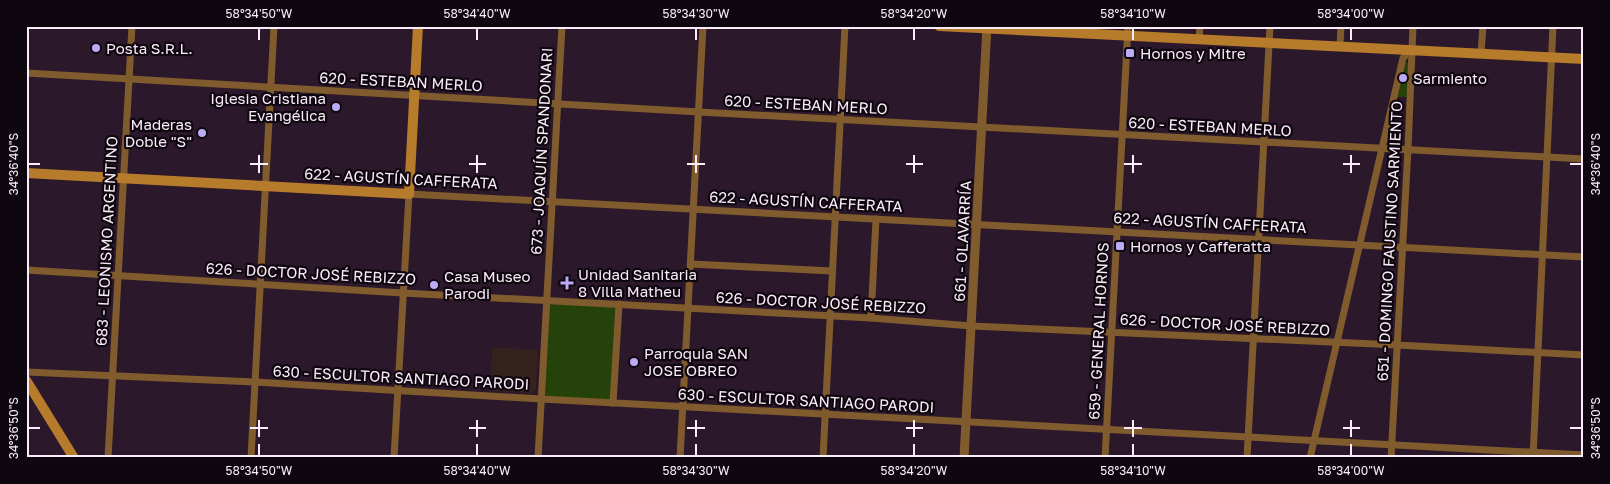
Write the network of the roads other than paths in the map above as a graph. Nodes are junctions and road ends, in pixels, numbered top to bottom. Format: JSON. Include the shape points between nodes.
{"nodes":[{"id":1,"x":132,"y":26,"type":"edge"},
{"id":2,"x":274,"y":26,"type":"edge"},
{"id":3,"x":418,"y":26,"type":"edge"},
{"id":4,"x":562,"y":26,"type":"edge"},
{"id":5,"x":703,"y":26,"type":"edge"},
{"id":6,"x":845,"y":26,"type":"edge"},
{"id":7,"x":939,"y":26,"type":"edge"},
{"id":8,"x":1200,"y":26,"type":"edge"},
{"id":9,"x":1270,"y":26,"type":"edge"},
{"id":10,"x":1341,"y":26,"type":"edge"},
{"id":11,"x":1413,"y":26,"type":"edge"},
{"id":12,"x":1483,"y":26,"type":"edge"},
{"id":13,"x":1553,"y":26,"type":"edge"},
{"id":14,"x":987,"y":28,"type":"edge"},
{"id":15,"x":1128,"y":31,"type":"edge"},
{"id":16,"x":1199,"y":39,"type":"junction"},
{"id":17,"x":1270,"y":42,"type":"junction"},
{"id":18,"x":1340,"y":46,"type":"junction"},
{"id":19,"x":1412,"y":50,"type":"junction"},
{"id":20,"x":1481,"y":53,"type":"junction"},
{"id":21,"x":1552,"y":57,"type":"junction"},
{"id":22,"x":1584,"y":59,"type":"edge"},
{"id":23,"x":26,"y":73,"type":"edge"},
{"id":24,"x":129,"y":79,"type":"junction"},
{"id":25,"x":271,"y":87,"type":"junction"},
{"id":26,"x":414,"y":95,"type":"junction"},
{"id":27,"x":557,"y":104,"type":"junction"},
{"id":28,"x":699,"y":112,"type":"junction"},
{"id":29,"x":839,"y":120,"type":"junction"},
{"id":30,"x":982,"y":128,"type":"junction"},
{"id":31,"x":1122,"y":135,"type":"junction"},
{"id":32,"x":1264,"y":142,"type":"junction"},
{"id":33,"x":1382,"y":148,"type":"junction"},
{"id":34,"x":1408,"y":149,"type":"junction"},
{"id":35,"x":1547,"y":157,"type":"junction"},
{"id":36,"x":1584,"y":159,"type":"edge"},
{"id":37,"x":26,"y":173,"type":"edge"},
{"id":38,"x":124,"y":178,"type":"junction"},
{"id":39,"x":265,"y":186,"type":"junction"},
{"id":40,"x":409,"y":194,"type":"junction"},
{"id":41,"x":552,"y":202,"type":"junction"},
{"id":42,"x":693,"y":209,"type":"junction"},
{"id":43,"x":835,"y":217,"type":"junction"},
{"id":44,"x":876,"y":220,"type":"junction"},
{"id":45,"x":977,"y":225,"type":"junction"},
{"id":46,"x":1117,"y":233,"type":"junction"},
{"id":47,"x":1258,"y":240,"type":"junction"},
{"id":48,"x":1360,"y":244,"type":"junction"},
{"id":49,"x":1402,"y":247,"type":"junction"},
{"id":50,"x":1543,"y":254,"type":"junction"},
{"id":51,"x":1584,"y":257,"type":"edge"},
{"id":52,"x":690,"y":264,"type":"junction"},
{"id":53,"x":26,"y":270,"type":"edge"},
{"id":54,"x":832,"y":271,"type":"junction"},
{"id":55,"x":118,"y":276,"type":"junction"},
{"id":56,"x":260,"y":284,"type":"junction"},
{"id":57,"x":403,"y":293,"type":"junction"},
{"id":58,"x":546,"y":300,"type":"junction"},
{"id":59,"x":619,"y":304,"type":"junction"},
{"id":60,"x":689,"y":308,"type":"junction"},
{"id":61,"x":830,"y":316,"type":"junction"},
{"id":62,"x":871,"y":318,"type":"junction"},
{"id":63,"x":972,"y":326,"type":"junction"},
{"id":64,"x":1113,"y":332,"type":"junction"},
{"id":65,"x":1254,"y":339,"type":"junction"},
{"id":66,"x":1337,"y":342,"type":"junction"},
{"id":67,"x":1397,"y":344,"type":"junction"},
{"id":68,"x":1539,"y":353,"type":"junction"},
{"id":69,"x":1584,"y":355,"type":"edge"},
{"id":70,"x":26,"y":372,"type":"edge"},
{"id":71,"x":112,"y":376,"type":"junction"},
{"id":72,"x":26,"y":380,"type":"edge"},
{"id":73,"x":255,"y":382,"type":"junction"},
{"id":74,"x":398,"y":391,"type":"junction"},
{"id":75,"x":541,"y":399,"type":"junction"},
{"id":76,"x":613,"y":403,"type":"junction"},
{"id":77,"x":683,"y":407,"type":"junction"},
{"id":78,"x":825,"y":415,"type":"junction"},
{"id":79,"x":966,"y":422,"type":"junction"},
{"id":80,"x":1106,"y":430,"type":"junction"},
{"id":81,"x":1248,"y":436,"type":"junction"},
{"id":82,"x":1314,"y":440,"type":"junction"},
{"id":83,"x":1392,"y":443,"type":"junction"},
{"id":84,"x":1584,"y":454,"type":"edge"},
{"id":85,"x":1533,"y":455,"type":"edge"},
{"id":86,"x":74,"y":458,"type":"edge"},
{"id":87,"x":108,"y":458,"type":"edge"},
{"id":88,"x":251,"y":458,"type":"edge"},
{"id":89,"x":394,"y":458,"type":"edge"},
{"id":90,"x":538,"y":458,"type":"edge"},
{"id":91,"x":680,"y":458,"type":"edge"},
{"id":92,"x":823,"y":458,"type":"edge"},
{"id":93,"x":964,"y":458,"type":"edge"},
{"id":94,"x":1105,"y":458,"type":"edge"},
{"id":95,"x":1247,"y":458,"type":"edge"},
{"id":96,"x":1310,"y":458,"type":"edge"},
{"id":97,"x":1391,"y":458,"type":"edge"}],
"edges":[{"from":1,"to":24,"type":"street","name":"683 - LEONISMO ARGENTINO"},
{"from":2,"to":25,"type":"street"},
{"from":3,"to":26,"type":"main road"},
{"from":4,"to":27,"type":"street","name":"673 - JOAQUÍN SPANDONARI"},
{"from":5,"to":28,"type":"street"},
{"from":6,"to":29,"type":"street"},
{"from":7,"to":14,"type":"main road"},
{"from":8,"to":16,"type":"street"},
{"from":9,"to":17,"type":"street"},
{"from":10,"to":18,"type":"street"},
{"from":11,"to":19,"type":"street","name":"651 - DOMINGO FAUSTINO SARMIENTO"},
{"from":12,"to":20,"type":"street"},
{"from":13,"to":21,"type":"street"},
{"from":14,"to":15,"type":"main road"},
{"from":14,"to":30,"type":"street","name":"661 - OLAVARRÍA"},
{"from":15,"to":16,"type":"main road"},
{"from":15,"to":31,"type":"street","name":"659 - GENERAL HORNOS"},
{"from":16,"to":17,"type":"main road"},
{"from":17,"to":18,"type":"main road"},
{"from":17,"to":32,"type":"street"},
{"from":18,"to":19,"type":"main road"},
{"from":19,"to":20,"type":"main road"},
{"from":19,"to":33,"type":"street","via":[[1403,58]]},
{"from":19,"to":34,"type":"street","name":"651 - DOMINGO FAUSTINO SARMIENTO"},
{"from":20,"to":21,"type":"main road"},
{"from":21,"to":22,"type":"main road"},
{"from":21,"to":35,"type":"street"},
{"from":23,"to":24,"type":"street","name":"620 - ESTEBAN MERLO"},
{"from":24,"to":25,"type":"street","name":"620 - ESTEBAN MERLO"},
{"from":24,"to":38,"type":"street","name":"683 - LEONISMO ARGENTINO"},
{"from":25,"to":26,"type":"street","name":"620 - ESTEBAN MERLO"},
{"from":25,"to":39,"type":"street"},
{"from":26,"to":27,"type":"street","name":"620 - ESTEBAN MERLO"},
{"from":26,"to":40,"type":"main road"},
{"from":27,"to":28,"type":"street","name":"620 - ESTEBAN MERLO"},
{"from":27,"to":41,"type":"street","name":"673 - JOAQUÍN SPANDONARI"},
{"from":28,"to":29,"type":"street","name":"620 - ESTEBAN MERLO"},
{"from":28,"to":42,"type":"street"},
{"from":29,"to":30,"type":"street","name":"620 - ESTEBAN MERLO"},
{"from":29,"to":43,"type":"street"},
{"from":30,"to":31,"type":"street","name":"620 - ESTEBAN MERLO"},
{"from":30,"to":45,"type":"street","name":"661 - OLAVARRÍA"},
{"from":31,"to":32,"type":"street","name":"620 - ESTEBAN MERLO"},
{"from":31,"to":46,"type":"street","name":"659 - GENERAL HORNOS"},
{"from":32,"to":33,"type":"street","name":"620 - ESTEBAN MERLO"},
{"from":32,"to":47,"type":"street"},
{"from":33,"to":34,"type":"street","name":"620 - ESTEBAN MERLO"},
{"from":33,"to":48,"type":"street"},
{"from":34,"to":35,"type":"street","name":"620 - ESTEBAN MERLO"},
{"from":34,"to":49,"type":"street","name":"651 - DOMINGO FAUSTINO SARMIENTO"},
{"from":35,"to":36,"type":"street","name":"620 - ESTEBAN MERLO"},
{"from":35,"to":50,"type":"street"},
{"from":37,"to":38,"type":"main road","name":"622 - AGUSTÍN CAFFERATA"},
{"from":38,"to":39,"type":"main road","name":"622 - AGUSTÍN CAFFERATA"},
{"from":38,"to":55,"type":"street","name":"683 - LEONISMO ARGENTINO"},
{"from":39,"to":40,"type":"main road","name":"622 - AGUSTÍN CAFFERATA"},
{"from":39,"to":56,"type":"street"},
{"from":40,"to":41,"type":"street","name":"622 - AGUSTÍN CAFFERATA"},
{"from":40,"to":57,"type":"street"},
{"from":41,"to":42,"type":"street","name":"622 - AGUSTÍN CAFFERATA"},
{"from":41,"to":58,"type":"street","name":"673 - JOAQUÍN SPANDONARI"},
{"from":42,"to":43,"type":"street","name":"622 - AGUSTÍN CAFFERATA"},
{"from":42,"to":52,"type":"street"},
{"from":43,"to":44,"type":"street","name":"622 - AGUSTÍN CAFFERATA"},
{"from":43,"to":54,"type":"street"},
{"from":44,"to":45,"type":"street","name":"622 - AGUSTÍN CAFFERATA"},
{"from":44,"to":62,"type":"street"},
{"from":45,"to":46,"type":"street","name":"622 - AGUSTÍN CAFFERATA"},
{"from":45,"to":63,"type":"street","name":"661 - OLAVARRÍA"},
{"from":46,"to":47,"type":"street","name":"622 - AGUSTÍN CAFFERATA"},
{"from":46,"to":64,"type":"street","name":"659 - GENERAL HORNOS"},
{"from":47,"to":48,"type":"street","name":"622 - AGUSTÍN CAFFERATA"},
{"from":47,"to":65,"type":"street"},
{"from":48,"to":49,"type":"street","name":"622 - AGUSTÍN CAFFERATA"},
{"from":48,"to":66,"type":"street"},
{"from":49,"to":50,"type":"street","name":"622 - AGUSTÍN CAFFERATA"},
{"from":49,"to":67,"type":"street","name":"651 - DOMINGO FAUSTINO SARMIENTO"},
{"from":50,"to":51,"type":"street","name":"622 - AGUSTÍN CAFFERATA"},
{"from":50,"to":68,"type":"street"},
{"from":52,"to":54,"type":"street"},
{"from":52,"to":60,"type":"street"},
{"from":53,"to":55,"type":"street","name":"626 - DOCTOR JOSÉ REBIZZO"},
{"from":54,"to":61,"type":"street"},
{"from":55,"to":56,"type":"street","name":"626 - DOCTOR JOSÉ REBIZZO"},
{"from":55,"to":71,"type":"street","name":"683 - LEONISMO ARGENTINO"},
{"from":56,"to":57,"type":"street","name":"626 - DOCTOR JOSÉ REBIZZO"},
{"from":56,"to":73,"type":"street"},
{"from":57,"to":58,"type":"street","name":"626 - DOCTOR JOSÉ REBIZZO"},
{"from":57,"to":74,"type":"street"},
{"from":58,"to":59,"type":"street","name":"626 - DOCTOR JOSÉ REBIZZO"},
{"from":58,"to":75,"type":"street","name":"673 - JOAQUÍN SPANDONARI"},
{"from":59,"to":60,"type":"street","name":"626 - DOCTOR JOSÉ REBIZZO"},
{"from":59,"to":76,"type":"street"},
{"from":60,"to":61,"type":"street","name":"626 - DOCTOR JOSÉ REBIZZO"},
{"from":60,"to":77,"type":"street"},
{"from":61,"to":62,"type":"street","name":"626 - DOCTOR JOSÉ REBIZZO"},
{"from":61,"to":78,"type":"street"},
{"from":62,"to":63,"type":"street","name":"626 - DOCTOR JOSÉ REBIZZO"},
{"from":63,"to":64,"type":"street","name":"626 - DOCTOR JOSÉ REBIZZO"},
{"from":63,"to":79,"type":"street","name":"661 - OLAVARRÍA"},
{"from":64,"to":65,"type":"street","name":"626 - DOCTOR JOSÉ REBIZZO"},
{"from":64,"to":80,"type":"street","name":"659 - GENERAL HORNOS"},
{"from":65,"to":66,"type":"street","name":"626 - DOCTOR JOSÉ REBIZZO"},
{"from":65,"to":81,"type":"street"},
{"from":66,"to":67,"type":"street","name":"626 - DOCTOR JOSÉ REBIZZO"},
{"from":66,"to":82,"type":"street"},
{"from":67,"to":68,"type":"street","name":"626 - DOCTOR JOSÉ REBIZZO"},
{"from":67,"to":83,"type":"street","name":"651 - DOMINGO FAUSTINO SARMIENTO"},
{"from":68,"to":69,"type":"street","name":"626 - DOCTOR JOSÉ REBIZZO"},
{"from":68,"to":85,"type":"street"},
{"from":70,"to":71,"type":"street","name":"630 - ESCULTOR SANTIAGO PARODI"},
{"from":71,"to":73,"type":"street","name":"630 - ESCULTOR SANTIAGO PARODI"},
{"from":71,"to":87,"type":"street","name":"683 - LEONISMO ARGENTINO"},
{"from":72,"to":86,"type":"main road"},
{"from":73,"to":74,"type":"street","name":"630 - ESCULTOR SANTIAGO PARODI"},
{"from":73,"to":88,"type":"street"},
{"from":74,"to":75,"type":"street","name":"630 - ESCULTOR SANTIAGO PARODI"},
{"from":74,"to":89,"type":"street"},
{"from":75,"to":76,"type":"street","name":"630 - ESCULTOR SANTIAGO PARODI"},
{"from":75,"to":90,"type":"street","name":"673 - JOAQUÍN SPANDONARI"},
{"from":76,"to":77,"type":"street","name":"630 - ESCULTOR SANTIAGO PARODI"},
{"from":77,"to":78,"type":"street","name":"630 - ESCULTOR SANTIAGO PARODI"},
{"from":77,"to":91,"type":"street"},
{"from":78,"to":79,"type":"street","name":"630 - ESCULTOR SANTIAGO PARODI"},
{"from":78,"to":92,"type":"street"},
{"from":79,"to":80,"type":"street","name":"630 - ESCULTOR SANTIAGO PARODI"},
{"from":79,"to":93,"type":"street","name":"661 - OLAVARRÍA"},
{"from":80,"to":81,"type":"street","name":"630 - ESCULTOR SANTIAGO PARODI"},
{"from":80,"to":94,"type":"street","name":"659 - GENERAL HORNOS"},
{"from":81,"to":82,"type":"street","name":"630 - ESCULTOR SANTIAGO PARODI"},
{"from":81,"to":95,"type":"street"},
{"from":82,"to":83,"type":"street","name":"630 - ESCULTOR SANTIAGO PARODI"},
{"from":82,"to":96,"type":"street"},
{"from":83,"to":85,"type":"street","name":"630 - ESCULTOR SANTIAGO PARODI"},
{"from":83,"to":97,"type":"street","name":"651 - DOMINGO FAUSTINO SARMIENTO"},
{"from":84,"to":85,"type":"street","name":"630 - ESCULTOR SANTIAGO PARODI"}]}
